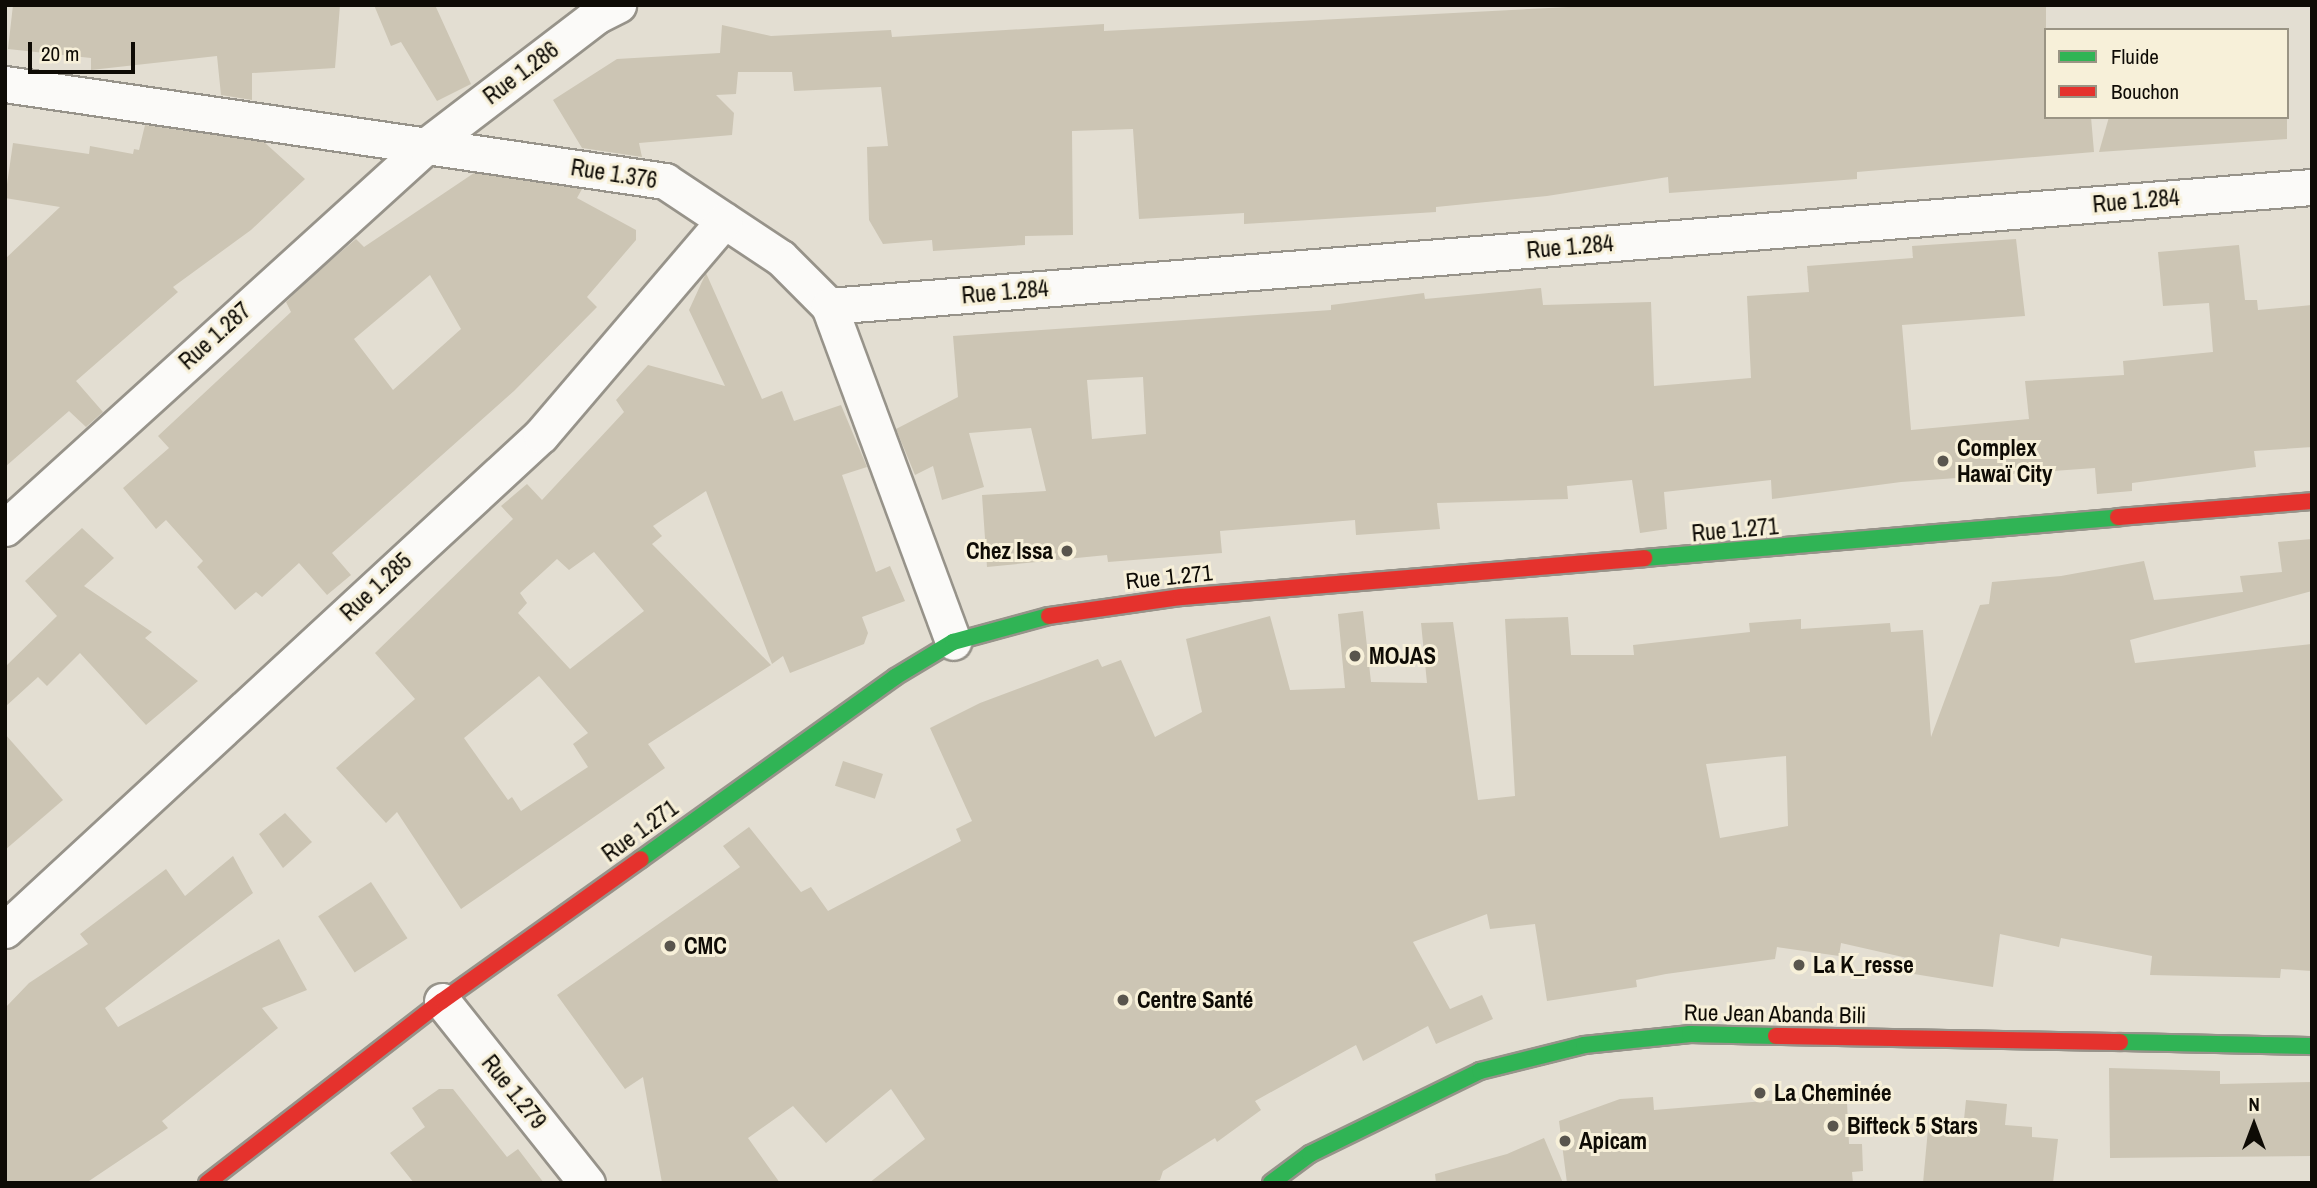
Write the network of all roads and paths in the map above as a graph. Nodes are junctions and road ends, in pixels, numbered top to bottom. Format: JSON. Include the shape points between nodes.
{"nodes":[{"id":1,"x":618,"y":5,"type":"edge"},
{"id":2,"x":5,"y":84,"type":"edge"},
{"id":3,"x":426,"y":146,"type":"junction"},
{"id":4,"x":2312,"y":187,"type":"edge"},
{"id":5,"x":724,"y":221,"type":"junction"},
{"id":6,"x":829,"y":306,"type":"junction"},
{"id":7,"x":2312,"y":501,"type":"edge"},
{"id":8,"x":5,"y":527,"type":"edge"},
{"id":9,"x":953,"y":642,"type":"junction"},
{"id":10,"x":5,"y":930,"type":"edge"},
{"id":11,"x":442,"y":1001,"type":"junction"},
{"id":12,"x":2312,"y":1046,"type":"edge"},
{"id":13,"x":207,"y":1183,"type":"edge"},
{"id":14,"x":587,"y":1183,"type":"edge"},
{"id":15,"x":1271,"y":1183,"type":"edge"}],
"edges":[{"from":1,"to":3,"type":"street","name":"Rue 1.286","via":[[596,16]]},
{"from":2,"to":3,"type":"street","name":"Rue 1.376"},
{"from":3,"to":5,"type":"street","name":"Rue 1.376","via":[[665,181]]},
{"from":3,"to":8,"type":"street","name":"Rue 1.287"},
{"from":4,"to":6,"type":"street","name":"Rue 1.284"},
{"from":5,"to":6,"type":"street","name":"Rue 1.376","via":[[781,258]]},
{"from":5,"to":10,"type":"street","name":"Rue 1.285","via":[[541,435]]},
{"from":6,"to":9,"type":"street","name":"Rue 1.376"},
{"from":7,"to":9,"type":"street","name":"Rue 1.271","via":[[1181,597],[1062,613]]},
{"from":9,"to":11,"type":"street","name":"Rue 1.271","via":[[895,677]]},
{"from":11,"to":13,"type":"street","name":"Rue 1.271"},
{"from":11,"to":14,"type":"street","name":"Rue 1.279"},
{"from":12,"to":15,"type":"street","name":"Rue Jean Abanda Bili","via":[[1690,1034],[1584,1045],[1480,1071],[1310,1154]]}]}
